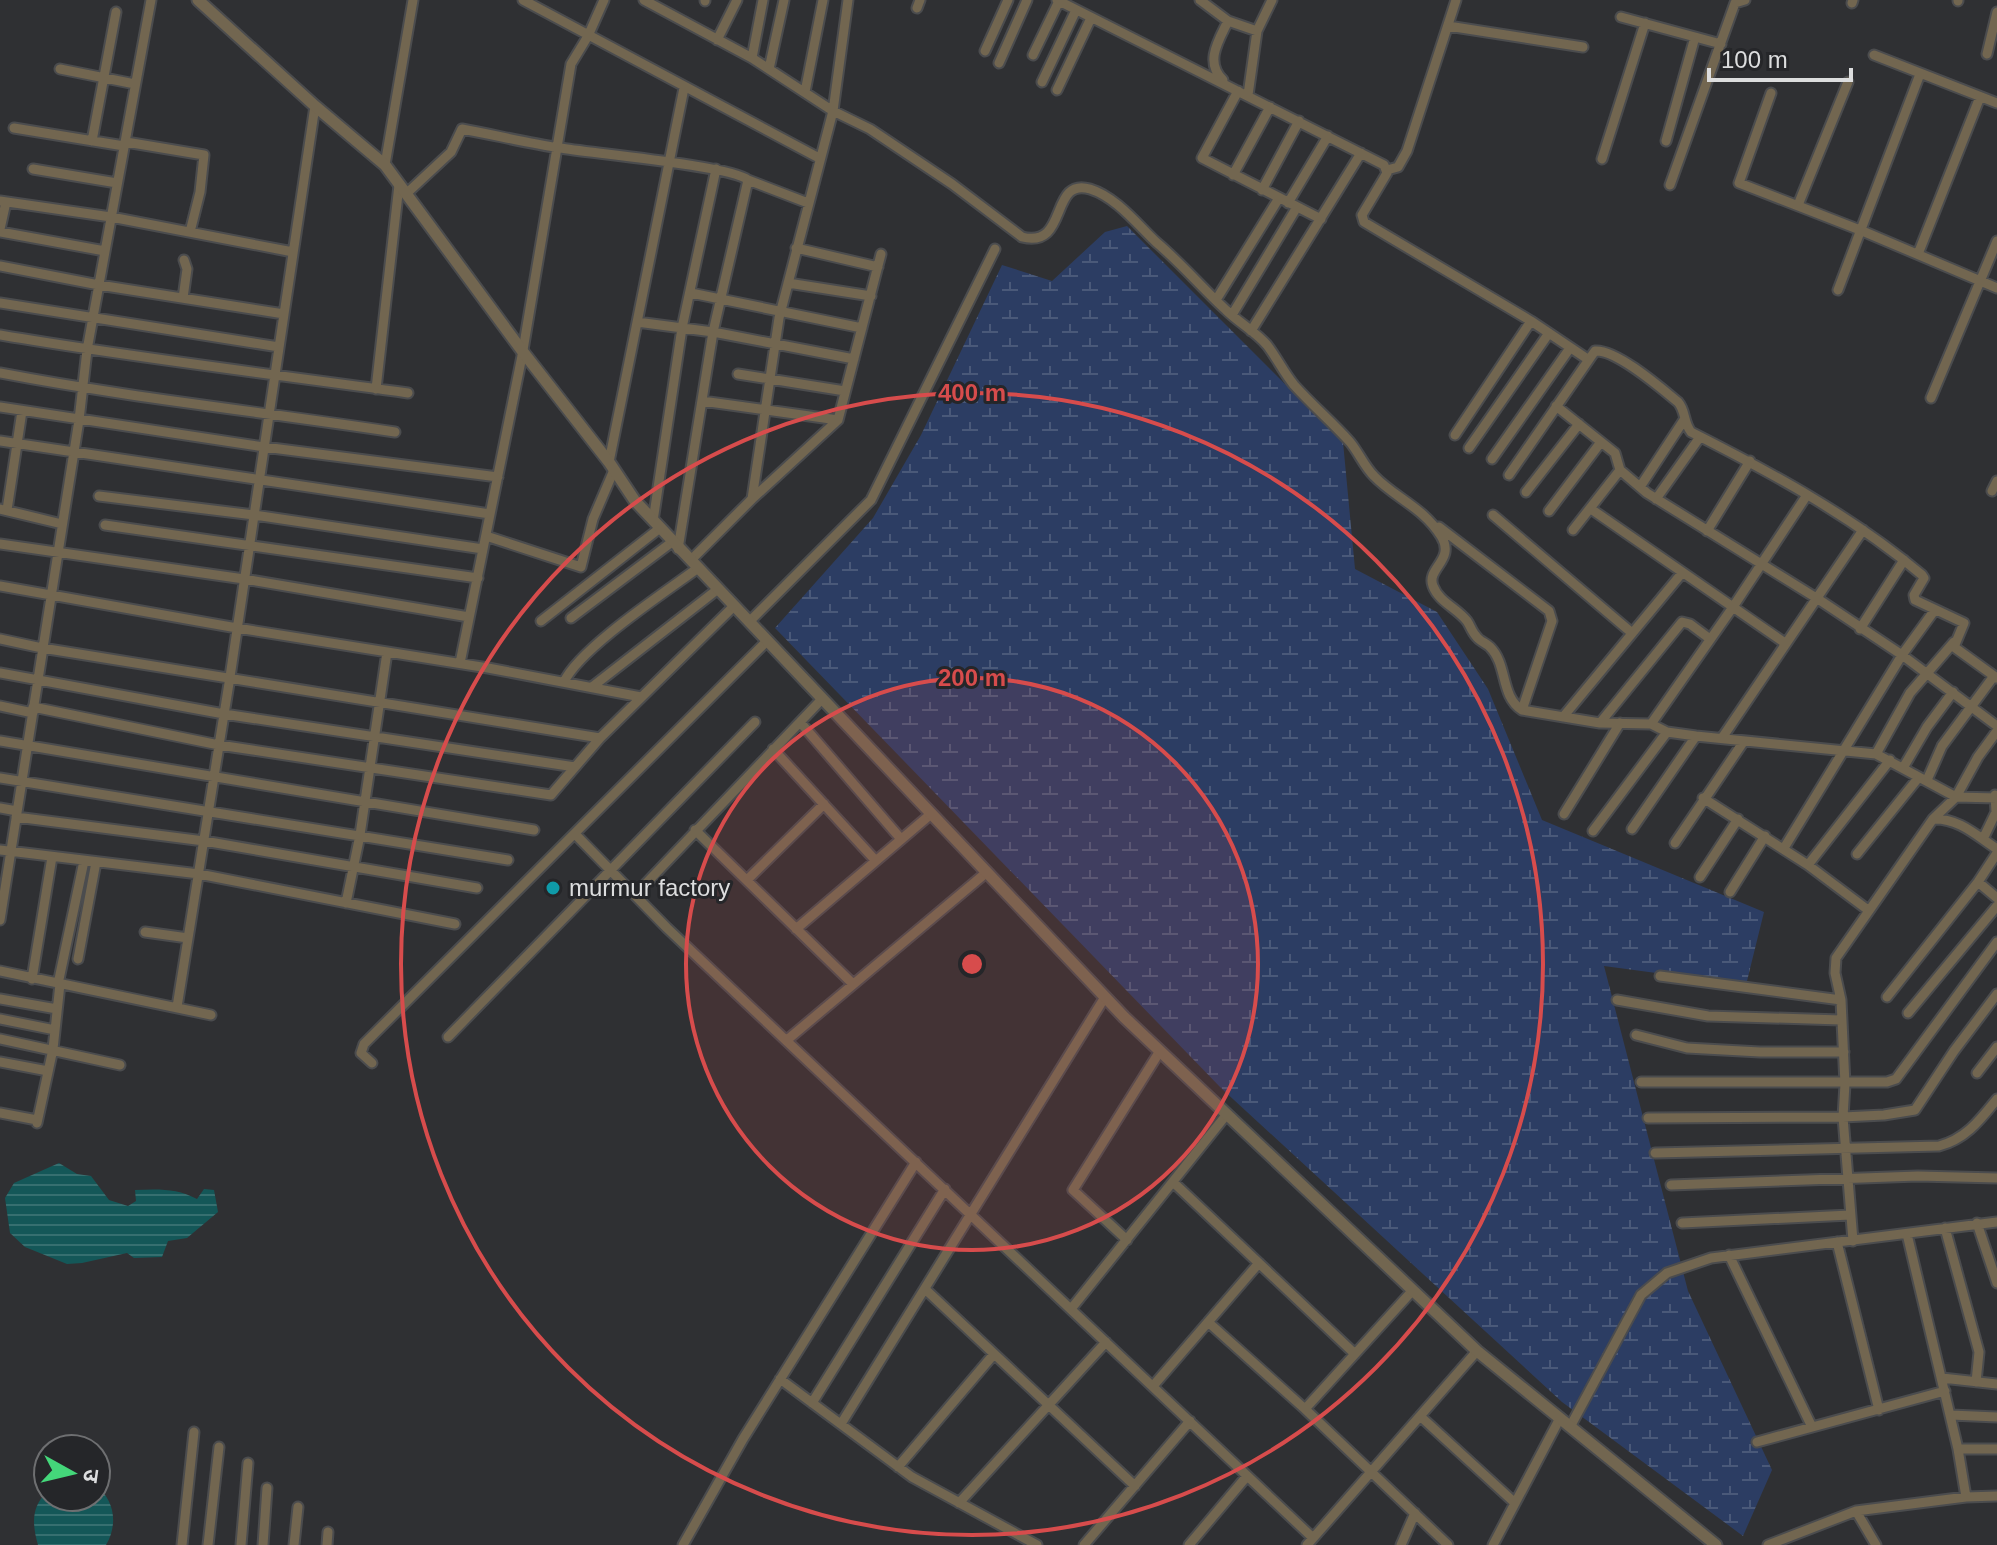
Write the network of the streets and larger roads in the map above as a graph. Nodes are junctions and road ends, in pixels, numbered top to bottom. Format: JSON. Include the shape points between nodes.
{"nodes":[{"id":1,"x":151,"y":0,"type":"edge"},
{"id":2,"x":198,"y":0,"type":"edge"},
{"id":3,"x":413,"y":0,"type":"edge"},
{"id":4,"x":523,"y":0,"type":"edge"},
{"id":5,"x":604,"y":0,"type":"edge"},
{"id":6,"x":644,"y":0,"type":"edge"},
{"id":7,"x":737,"y":0,"type":"edge"},
{"id":8,"x":763,"y":0,"type":"edge"},
{"id":9,"x":784,"y":0,"type":"edge"},
{"id":10,"x":823,"y":0,"type":"edge"},
{"id":11,"x":848,"y":0,"type":"edge"},
{"id":12,"x":1008,"y":0,"type":"edge"},
{"id":13,"x":1027,"y":0,"type":"edge"},
{"id":14,"x":1200,"y":0,"type":"edge"},
{"id":15,"x":1272,"y":0,"type":"edge"},
{"id":16,"x":1456,"y":0,"type":"edge"},
{"id":17,"x":1745,"y":0,"type":"edge"},
{"id":18,"x":1058,"y":1,"type":"edge"},
{"id":19,"x":1076,"y":10,"type":"junction"},
{"id":20,"x":116,"y":12,"type":"dead end"},
{"id":21,"x":1997,"y":12,"type":"edge"},
{"id":22,"x":1621,"y":17,"type":"dead end"},
{"id":23,"x":1091,"y":18,"type":"junction"},
{"id":24,"x":1228,"y":21,"type":"junction"},
{"id":25,"x":1645,"y":23,"type":"junction"},
{"id":26,"x":1448,"y":26,"type":"junction"},
{"id":27,"x":1257,"y":31,"type":"junction"},
{"id":28,"x":588,"y":36,"type":"junction"},
{"id":29,"x":1695,"y":37,"type":"junction"},
{"id":30,"x":717,"y":40,"type":"junction"},
{"id":31,"x":1721,"y":44,"type":"junction"},
{"id":32,"x":1583,"y":47,"type":"dead end"},
{"id":33,"x":985,"y":51,"type":"dead end"},
{"id":34,"x":1987,"y":54,"type":"dead end"},
{"id":35,"x":1033,"y":55,"type":"dead end"},
{"id":36,"x":1874,"y":55,"type":"dead end"},
{"id":37,"x":752,"y":58,"type":"junction"},
{"id":38,"x":999,"y":63,"type":"dead end"},
{"id":39,"x":60,"y":69,"type":"dead end"},
{"id":40,"x":769,"y":69,"type":"junction"},
{"id":41,"x":1920,"y":74,"type":"junction"},
{"id":42,"x":104,"y":77,"type":"junction"},
{"id":43,"x":1042,"y":82,"type":"dead end"},
{"id":44,"x":1848,"y":82,"type":"dead end"},
{"id":45,"x":135,"y":84,"type":"junction"},
{"id":46,"x":684,"y":88,"type":"junction"},
{"id":47,"x":1057,"y":90,"type":"dead end"},
{"id":48,"x":805,"y":92,"type":"junction"},
{"id":49,"x":1243,"y":93,"type":"junction"},
{"id":50,"x":1771,"y":93,"type":"dead end"},
{"id":51,"x":1980,"y":97,"type":"junction"},
{"id":52,"x":1997,"y":103,"type":"edge"},
{"id":53,"x":315,"y":106,"type":"junction"},
{"id":54,"x":1270,"y":107,"type":"junction"},
{"id":55,"x":833,"y":111,"type":"junction"},
{"id":56,"x":1299,"y":121,"type":"junction"},
{"id":57,"x":14,"y":128,"type":"dead end"},
{"id":58,"x":1328,"y":136,"type":"junction"},
{"id":59,"x":92,"y":141,"type":"junction"},
{"id":60,"x":1666,"y":141,"type":"dead end"},
{"id":61,"x":124,"y":146,"type":"junction"},
{"id":62,"x":558,"y":148,"type":"junction"},
{"id":63,"x":1361,"y":153,"type":"junction"},
{"id":64,"x":819,"y":158,"type":"junction"},
{"id":65,"x":1602,"y":159,"type":"dead end"},
{"id":66,"x":669,"y":163,"type":"junction"},
{"id":67,"x":385,"y":165,"type":"junction"},
{"id":68,"x":33,"y":169,"type":"dead end"},
{"id":69,"x":716,"y":169,"type":"junction"},
{"id":70,"x":1387,"y":170,"type":"junction"},
{"id":71,"x":1233,"y":175,"type":"junction"},
{"id":72,"x":748,"y":180,"type":"junction"},
{"id":73,"x":117,"y":183,"type":"junction"},
{"id":74,"x":1670,"y":185,"type":"dead end"},
{"id":75,"x":403,"y":190,"type":"junction"},
{"id":76,"x":1262,"y":190,"type":"junction"},
{"id":77,"x":3,"y":202,"type":"edge"},
{"id":78,"x":808,"y":203,"type":"junction"},
{"id":79,"x":1288,"y":203,"type":"junction"},
{"id":80,"x":1798,"y":205,"type":"junction"},
{"id":81,"x":111,"y":217,"type":"junction"},
{"id":82,"x":1321,"y":219,"type":"junction"},
{"id":83,"x":0,"y":230,"type":"edge"},
{"id":84,"x":1860,"y":230,"type":"junction"},
{"id":85,"x":190,"y":232,"type":"junction"},
{"id":86,"x":1997,"y":241,"type":"edge"},
{"id":87,"x":796,"y":248,"type":"junction"},
{"id":88,"x":995,"y":249,"type":"dead end"},
{"id":89,"x":105,"y":251,"type":"junction"},
{"id":90,"x":293,"y":252,"type":"junction"},
{"id":91,"x":881,"y":254,"type":"dead end"},
{"id":92,"x":1918,"y":254,"type":"junction"},
{"id":93,"x":184,"y":260,"type":"dead end"},
{"id":94,"x":0,"y":266,"type":"edge"},
{"id":95,"x":878,"y":267,"type":"junction"},
{"id":96,"x":1981,"y":280,"type":"junction"},
{"id":97,"x":788,"y":283,"type":"junction"},
{"id":98,"x":99,"y":285,"type":"junction"},
{"id":99,"x":1997,"y":288,"type":"edge"},
{"id":100,"x":1838,"y":290,"type":"dead end"},
{"id":101,"x":691,"y":293,"type":"junction"},
{"id":102,"x":871,"y":296,"type":"junction"},
{"id":103,"x":183,"y":298,"type":"junction"},
{"id":104,"x":720,"y":298,"type":"junction"},
{"id":105,"x":1216,"y":300,"type":"junction"},
{"id":106,"x":0,"y":303,"type":"edge"},
{"id":107,"x":781,"y":310,"type":"junction"},
{"id":108,"x":284,"y":314,"type":"junction"},
{"id":109,"x":1232,"y":315,"type":"junction"},
{"id":110,"x":93,"y":317,"type":"junction"},
{"id":111,"x":1531,"y":321,"type":"junction"},
{"id":112,"x":637,"y":322,"type":"junction"},
{"id":113,"x":682,"y":328,"type":"junction"},
{"id":114,"x":862,"y":328,"type":"junction"},
{"id":115,"x":1251,"y":331,"type":"junction"},
{"id":116,"x":713,"y":332,"type":"junction"},
{"id":117,"x":1549,"y":333,"type":"junction"},
{"id":118,"x":0,"y":335,"type":"edge"},
{"id":119,"x":775,"y":344,"type":"junction"},
{"id":120,"x":279,"y":347,"type":"junction"},
{"id":121,"x":1570,"y":348,"type":"junction"},
{"id":122,"x":87,"y":350,"type":"junction"},
{"id":123,"x":523,"y":352,"type":"junction"},
{"id":124,"x":1590,"y":358,"type":"junction"},
{"id":125,"x":854,"y":359,"type":"junction"},
{"id":126,"x":0,"y":373,"type":"edge"},
{"id":127,"x":275,"y":373,"type":"junction"},
{"id":128,"x":738,"y":374,"type":"dead end"},
{"id":129,"x":770,"y":379,"type":"junction"},
{"id":130,"x":82,"y":389,"type":"junction"},
{"id":131,"x":376,"y":389,"type":"junction"},
{"id":132,"x":845,"y":391,"type":"junction"},
{"id":133,"x":408,"y":393,"type":"dead end"},
{"id":134,"x":1931,"y":398,"type":"dead end"},
{"id":135,"x":702,"y":401,"type":"junction"},
{"id":136,"x":1556,"y":406,"type":"junction"},
{"id":137,"x":0,"y":407,"type":"edge"},
{"id":138,"x":22,"y":411,"type":"junction"},
{"id":139,"x":765,"y":411,"type":"junction"},
{"id":140,"x":269,"y":412,"type":"junction"},
{"id":141,"x":79,"y":420,"type":"junction"},
{"id":142,"x":838,"y":420,"type":"junction"},
{"id":143,"x":1684,"y":420,"type":"junction"},
{"id":144,"x":1579,"y":424,"type":"junction"},
{"id":145,"x":395,"y":432,"type":"dead end"},
{"id":146,"x":1455,"y":435,"type":"dead end"},
{"id":147,"x":1700,"y":437,"type":"junction"},
{"id":148,"x":0,"y":441,"type":"edge"},
{"id":149,"x":1601,"y":442,"type":"junction"},
{"id":150,"x":17,"y":444,"type":"junction"},
{"id":151,"x":264,"y":447,"type":"junction"},
{"id":152,"x":1469,"y":448,"type":"dead end"},
{"id":153,"x":72,"y":452,"type":"junction"},
{"id":154,"x":1492,"y":459,"type":"dead end"},
{"id":155,"x":1750,"y":461,"type":"junction"},
{"id":156,"x":612,"y":466,"type":"junction"},
{"id":157,"x":1620,"y":470,"type":"junction"},
{"id":158,"x":1509,"y":475,"type":"dead end"},
{"id":159,"x":498,"y":477,"type":"junction"},
{"id":160,"x":259,"y":481,"type":"junction"},
{"id":161,"x":1640,"y":487,"type":"junction"},
{"id":162,"x":1526,"y":492,"type":"dead end"},
{"id":163,"x":1807,"y":495,"type":"junction"},
{"id":164,"x":99,"y":496,"type":"dead end"},
{"id":165,"x":752,"y":499,"type":"junction"},
{"id":166,"x":1656,"y":499,"type":"junction"},
{"id":167,"x":1591,"y":509,"type":"junction"},
{"id":168,"x":3,"y":510,"type":"edge"},
{"id":169,"x":1549,"y":511,"type":"dead end"},
{"id":170,"x":490,"y":514,"type":"junction"},
{"id":171,"x":254,"y":515,"type":"junction"},
{"id":172,"x":1493,"y":515,"type":"dead end"},
{"id":173,"x":1427,"y":518,"type":"junction"},
{"id":174,"x":62,"y":524,"type":"junction"},
{"id":175,"x":656,"y":524,"type":"junction"},
{"id":176,"x":105,"y":525,"type":"dead end"},
{"id":177,"x":1573,"y":530,"type":"dead end"},
{"id":178,"x":1863,"y":530,"type":"junction"},
{"id":179,"x":1707,"y":531,"type":"junction"},
{"id":180,"x":486,"y":536,"type":"junction"},
{"id":181,"x":0,"y":544,"type":"edge"},
{"id":182,"x":249,"y":546,"type":"junction"},
{"id":183,"x":675,"y":546,"type":"junction"},
{"id":184,"x":483,"y":549,"type":"junction"},
{"id":185,"x":57,"y":553,"type":"junction"},
{"id":186,"x":1904,"y":560,"type":"junction"},
{"id":187,"x":1762,"y":563,"type":"junction"},
{"id":188,"x":694,"y":564,"type":"junction"},
{"id":189,"x":1682,"y":573,"type":"junction"},
{"id":190,"x":478,"y":578,"type":"junction"},
{"id":191,"x":244,"y":579,"type":"junction"},
{"id":192,"x":0,"y":586,"type":"edge"},
{"id":193,"x":718,"y":589,"type":"junction"},
{"id":194,"x":51,"y":594,"type":"junction"},
{"id":195,"x":1818,"y":599,"type":"junction"},
{"id":196,"x":734,"y":606,"type":"junction"},
{"id":197,"x":1733,"y":607,"type":"junction"},
{"id":198,"x":1934,"y":611,"type":"junction"},
{"id":199,"x":469,"y":617,"type":"junction"},
{"id":200,"x":571,"y":618,"type":"dead end"},
{"id":201,"x":541,"y":621,"type":"dead end"},
{"id":202,"x":749,"y":622,"type":"junction"},
{"id":203,"x":237,"y":628,"type":"junction"},
{"id":204,"x":1860,"y":629,"type":"junction"},
{"id":205,"x":1632,"y":633,"type":"junction"},
{"id":206,"x":0,"y":639,"type":"edge"},
{"id":207,"x":1710,"y":639,"type":"junction"},
{"id":208,"x":767,"y":641,"type":"junction"},
{"id":209,"x":1954,"y":642,"type":"junction"},
{"id":210,"x":1785,"y":643,"type":"junction"},
{"id":211,"x":42,"y":648,"type":"junction"},
{"id":212,"x":387,"y":652,"type":"junction"},
{"id":213,"x":1902,"y":655,"type":"junction"},
{"id":214,"x":460,"y":663,"type":"junction"},
{"id":215,"x":0,"y":673,"type":"edge"},
{"id":216,"x":1926,"y":673,"type":"junction"},
{"id":217,"x":230,"y":677,"type":"junction"},
{"id":218,"x":1996,"y":677,"type":"edge"},
{"id":219,"x":37,"y":681,"type":"junction"},
{"id":220,"x":564,"y":682,"type":"junction"},
{"id":221,"x":592,"y":687,"type":"junction"},
{"id":222,"x":1953,"y":692,"type":"junction"},
{"id":223,"x":641,"y":697,"type":"junction"},
{"id":224,"x":822,"y":699,"type":"junction"},
{"id":225,"x":380,"y":701,"type":"junction"},
{"id":226,"x":0,"y":706,"type":"edge"},
{"id":227,"x":1972,"y":707,"type":"junction"},
{"id":228,"x":33,"y":710,"type":"junction"},
{"id":229,"x":1522,"y":710,"type":"junction"},
{"id":230,"x":224,"y":714,"type":"junction"},
{"id":231,"x":1563,"y":717,"type":"junction"},
{"id":232,"x":755,"y":722,"type":"dead end"},
{"id":233,"x":800,"y":722,"type":"junction"},
{"id":234,"x":1600,"y":723,"type":"junction"},
{"id":235,"x":1620,"y":723,"type":"junction"},
{"id":236,"x":1651,"y":724,"type":"junction"},
{"id":237,"x":1997,"y":729,"type":"edge"},
{"id":238,"x":1667,"y":732,"type":"junction"},
{"id":239,"x":374,"y":735,"type":"junction"},
{"id":240,"x":1696,"y":736,"type":"junction"},
{"id":241,"x":600,"y":738,"type":"junction"},
{"id":242,"x":1722,"y":738,"type":"junction"},
{"id":243,"x":0,"y":741,"type":"edge"},
{"id":244,"x":1744,"y":741,"type":"junction"},
{"id":245,"x":219,"y":745,"type":"junction"},
{"id":246,"x":27,"y":747,"type":"junction"},
{"id":247,"x":773,"y":749,"type":"junction"},
{"id":248,"x":1843,"y":750,"type":"junction"},
{"id":249,"x":1876,"y":754,"type":"junction"},
{"id":250,"x":1890,"y":760,"type":"junction"},
{"id":251,"x":575,"y":767,"type":"junction"},
{"id":252,"x":369,"y":768,"type":"junction"},
{"id":253,"x":1903,"y":768,"type":"junction"},
{"id":254,"x":214,"y":775,"type":"junction"},
{"id":255,"x":0,"y":778,"type":"edge"},
{"id":256,"x":1923,"y":778,"type":"junction"},
{"id":257,"x":22,"y":782,"type":"junction"},
{"id":258,"x":1996,"y":796,"type":"edge"},
{"id":259,"x":1956,"y":797,"type":"junction"},
{"id":260,"x":1703,"y":798,"type":"junction"},
{"id":261,"x":365,"y":801,"type":"junction"},
{"id":262,"x":824,"y":804,"type":"junction"},
{"id":263,"x":0,"y":808,"type":"edge"},
{"id":264,"x":209,"y":810,"type":"junction"},
{"id":265,"x":16,"y":814,"type":"junction"},
{"id":266,"x":931,"y":814,"type":"junction"},
{"id":267,"x":1564,"y":814,"type":"dead end"},
{"id":268,"x":1738,"y":819,"type":"junction"},
{"id":269,"x":1933,"y":819,"type":"junction"},
{"id":270,"x":1632,"y":829,"type":"dead end"},
{"id":271,"x":534,"y":830,"type":"dead end"},
{"id":272,"x":695,"y":830,"type":"junction"},
{"id":273,"x":1593,"y":831,"type":"dead end"},
{"id":274,"x":575,"y":834,"type":"junction"},
{"id":275,"x":360,"y":835,"type":"junction"},
{"id":276,"x":1765,"y":836,"type":"junction"},
{"id":277,"x":901,"y":839,"type":"junction"},
{"id":278,"x":1983,"y":839,"type":"junction"},
{"id":279,"x":204,"y":841,"type":"junction"},
{"id":280,"x":1675,"y":843,"type":"dead end"},
{"id":281,"x":1784,"y":848,"type":"junction"},
{"id":282,"x":5,"y":851,"type":"edge"},
{"id":283,"x":1997,"y":851,"type":"edge"},
{"id":284,"x":1857,"y":854,"type":"dead end"},
{"id":285,"x":52,"y":857,"type":"junction"},
{"id":286,"x":508,"y":860,"type":"dead end"},
{"id":287,"x":84,"y":861,"type":"junction"},
{"id":288,"x":876,"y":861,"type":"junction"},
{"id":289,"x":96,"y":862,"type":"junction"},
{"id":290,"x":1808,"y":865,"type":"junction"},
{"id":291,"x":354,"y":867,"type":"junction"},
{"id":292,"x":611,"y":870,"type":"junction"},
{"id":293,"x":987,"y":872,"type":"junction"},
{"id":294,"x":199,"y":874,"type":"junction"},
{"id":295,"x":1700,"y":877,"type":"dead end"},
{"id":296,"x":747,"y":880,"type":"junction"},
{"id":297,"x":1978,"y":882,"type":"junction"},
{"id":298,"x":3,"y":886,"type":"edge"},
{"id":299,"x":477,"y":888,"type":"dead end"},
{"id":300,"x":1730,"y":892,"type":"dead end"},
{"id":301,"x":635,"y":895,"type":"junction"},
{"id":302,"x":1997,"y":898,"type":"edge"},
{"id":303,"x":346,"y":903,"type":"junction"},
{"id":304,"x":1997,"y":906,"type":"edge"},
{"id":305,"x":1868,"y":910,"type":"junction"},
{"id":306,"x":0,"y":919,"type":"edge"},
{"id":307,"x":455,"y":924,"type":"dead end"},
{"id":308,"x":796,"y":929,"type":"junction"},
{"id":309,"x":145,"y":932,"type":"dead end"},
{"id":310,"x":188,"y":938,"type":"junction"},
{"id":311,"x":1997,"y":942,"type":"edge"},
{"id":312,"x":78,"y":959,"type":"dead end"},
{"id":313,"x":0,"y":971,"type":"edge"},
{"id":314,"x":1660,"y":976,"type":"dead end"},
{"id":315,"x":32,"y":979,"type":"junction"},
{"id":316,"x":59,"y":984,"type":"junction"},
{"id":317,"x":853,"y":984,"type":"junction"},
{"id":318,"x":1997,"y":994,"type":"edge"},
{"id":319,"x":1105,"y":997,"type":"junction"},
{"id":320,"x":1887,"y":997,"type":"dead end"},
{"id":321,"x":0,"y":999,"type":"edge"},
{"id":322,"x":1617,"y":1000,"type":"dead end"},
{"id":323,"x":1841,"y":1000,"type":"junction"},
{"id":324,"x":177,"y":1007,"type":"junction"},
{"id":325,"x":57,"y":1009,"type":"junction"},
{"id":326,"x":1908,"y":1013,"type":"dead end"},
{"id":327,"x":211,"y":1015,"type":"dead end"},
{"id":328,"x":0,"y":1019,"type":"edge"},
{"id":329,"x":1841,"y":1020,"type":"junction"},
{"id":330,"x":55,"y":1030,"type":"junction"},
{"id":331,"x":1636,"y":1035,"type":"dead end"},
{"id":332,"x":448,"y":1037,"type":"dead end"},
{"id":333,"x":0,"y":1039,"type":"edge"},
{"id":334,"x":787,"y":1040,"type":"junction"},
{"id":335,"x":1997,"y":1047,"type":"edge"},
{"id":336,"x":53,"y":1049,"type":"junction"},
{"id":337,"x":1160,"y":1051,"type":"junction"},
{"id":338,"x":1844,"y":1052,"type":"junction"},
{"id":339,"x":0,"y":1062,"type":"edge"},
{"id":340,"x":372,"y":1063,"type":"dead end"},
{"id":341,"x":120,"y":1065,"type":"dead end"},
{"id":342,"x":48,"y":1071,"type":"junction"},
{"id":343,"x":1977,"y":1073,"type":"dead end"},
{"id":344,"x":1641,"y":1082,"type":"dead end"},
{"id":345,"x":1845,"y":1084,"type":"junction"},
{"id":346,"x":1997,"y":1099,"type":"edge"},
{"id":347,"x":0,"y":1113,"type":"edge"},
{"id":348,"x":1227,"y":1114,"type":"junction"},
{"id":349,"x":1843,"y":1117,"type":"junction"},
{"id":350,"x":1648,"y":1118,"type":"dead end"},
{"id":351,"x":1845,"y":1150,"type":"junction"},
{"id":352,"x":1655,"y":1153,"type":"dead end"},
{"id":353,"x":916,"y":1162,"type":"junction"},
{"id":354,"x":1846,"y":1178,"type":"junction"},
{"id":355,"x":1997,"y":1178,"type":"edge"},
{"id":356,"x":1173,"y":1182,"type":"junction"},
{"id":357,"x":1671,"y":1185,"type":"dead end"},
{"id":358,"x":945,"y":1189,"type":"junction"},
{"id":359,"x":971,"y":1213,"type":"junction"},
{"id":360,"x":1850,"y":1215,"type":"junction"},
{"id":361,"x":1997,"y":1222,"type":"edge"},
{"id":362,"x":1682,"y":1223,"type":"dead end"},
{"id":363,"x":1977,"y":1223,"type":"junction"},
{"id":364,"x":1945,"y":1228,"type":"junction"},
{"id":365,"x":1907,"y":1234,"type":"junction"},
{"id":366,"x":1127,"y":1240,"type":"junction"},
{"id":367,"x":1853,"y":1241,"type":"junction"},
{"id":368,"x":1837,"y":1242,"type":"junction"},
{"id":369,"x":1729,"y":1255,"type":"junction"},
{"id":370,"x":1993,"y":1255,"type":"edge"},
{"id":371,"x":1259,"y":1263,"type":"junction"},
{"id":372,"x":1997,"y":1283,"type":"edge"},
{"id":373,"x":925,"y":1289,"type":"junction"},
{"id":374,"x":1413,"y":1290,"type":"junction"},
{"id":375,"x":1071,"y":1309,"type":"junction"},
{"id":376,"x":1208,"y":1322,"type":"junction"},
{"id":377,"x":1106,"y":1342,"type":"junction"},
{"id":378,"x":1477,"y":1351,"type":"junction"},
{"id":379,"x":994,"y":1354,"type":"junction"},
{"id":380,"x":1355,"y":1354,"type":"junction"},
{"id":381,"x":1942,"y":1378,"type":"junction"},
{"id":382,"x":780,"y":1379,"type":"junction"},
{"id":383,"x":1976,"y":1382,"type":"junction"},
{"id":384,"x":1997,"y":1384,"type":"edge"},
{"id":385,"x":1153,"y":1386,"type":"junction"},
{"id":386,"x":1945,"y":1391,"type":"junction"},
{"id":387,"x":812,"y":1403,"type":"junction"},
{"id":388,"x":1048,"y":1406,"type":"junction"},
{"id":389,"x":1305,"y":1409,"type":"junction"},
{"id":390,"x":1879,"y":1410,"type":"junction"},
{"id":391,"x":1951,"y":1415,"type":"junction"},
{"id":392,"x":1420,"y":1416,"type":"junction"},
{"id":393,"x":1997,"y":1417,"type":"edge"},
{"id":394,"x":1560,"y":1418,"type":"junction"},
{"id":395,"x":1190,"y":1421,"type":"junction"},
{"id":396,"x":841,"y":1424,"type":"junction"},
{"id":397,"x":1570,"y":1427,"type":"junction"},
{"id":398,"x":1812,"y":1427,"type":"junction"},
{"id":399,"x":194,"y":1432,"type":"dead end"},
{"id":400,"x":1757,"y":1442,"type":"dead end"},
{"id":401,"x":219,"y":1447,"type":"dead end"},
{"id":402,"x":1958,"y":1449,"type":"junction"},
{"id":403,"x":1997,"y":1449,"type":"edge"},
{"id":404,"x":248,"y":1463,"type":"dead end"},
{"id":405,"x":898,"y":1467,"type":"junction"},
{"id":406,"x":1371,"y":1472,"type":"junction"},
{"id":407,"x":1247,"y":1476,"type":"junction"},
{"id":408,"x":1135,"y":1486,"type":"junction"},
{"id":409,"x":267,"y":1488,"type":"dead end"},
{"id":410,"x":1997,"y":1496,"type":"edge"},
{"id":411,"x":1966,"y":1497,"type":"junction"},
{"id":412,"x":959,"y":1503,"type":"junction"},
{"id":413,"x":1515,"y":1503,"type":"junction"},
{"id":414,"x":298,"y":1507,"type":"dead end"},
{"id":415,"x":1856,"y":1511,"type":"junction"},
{"id":416,"x":1415,"y":1513,"type":"junction"},
{"id":417,"x":328,"y":1532,"type":"dead end"},
{"id":418,"x":1310,"y":1542,"type":"edge"},
{"id":419,"x":182,"y":1545,"type":"edge"},
{"id":420,"x":208,"y":1545,"type":"edge"},
{"id":421,"x":241,"y":1545,"type":"edge"},
{"id":422,"x":263,"y":1545,"type":"edge"},
{"id":423,"x":294,"y":1545,"type":"edge"},
{"id":424,"x":327,"y":1545,"type":"edge"},
{"id":425,"x":683,"y":1545,"type":"edge"},
{"id":426,"x":1037,"y":1545,"type":"edge"},
{"id":427,"x":1084,"y":1545,"type":"edge"},
{"id":428,"x":1189,"y":1545,"type":"edge"},
{"id":429,"x":1401,"y":1545,"type":"edge"},
{"id":430,"x":1448,"y":1545,"type":"edge"},
{"id":431,"x":1493,"y":1545,"type":"edge"},
{"id":432,"x":1716,"y":1545,"type":"edge"},
{"id":433,"x":1768,"y":1545,"type":"edge"},
{"id":434,"x":1876,"y":1545,"type":"edge"}],
"edges":[{"from":1,"to":45,"type":"street"},
{"from":2,"to":53,"type":"street"},
{"from":3,"to":67,"type":"street"},
{"from":4,"to":28,"type":"street"},
{"from":5,"to":28,"type":"street"},
{"from":6,"to":30,"type":"street"},
{"from":7,"to":30,"type":"street"},
{"from":8,"to":37,"type":"street"},
{"from":9,"to":40,"type":"street"},
{"from":10,"to":48,"type":"street"},
{"from":11,"to":55,"type":"street"},
{"from":12,"to":33,"type":"street"},
{"from":13,"to":38,"type":"street"},
{"from":14,"to":24,"type":"street"},
{"from":15,"to":27,"type":"street"},
{"from":16,"to":26,"type":"street"},
{"from":17,"to":31,"type":"street","via":[[1735,3]]},
{"from":18,"to":19,"type":"street"},
{"from":18,"to":35,"type":"street"},
{"from":19,"to":23,"type":"street"},
{"from":19,"to":43,"type":"street"},
{"from":20,"to":42,"type":"street"},
{"from":21,"to":34,"type":"street"},
{"from":22,"to":25,"type":"street"},
{"from":23,"to":47,"type":"street"},
{"from":23,"to":49,"type":"street"},
{"from":24,"to":27,"type":"street"},
{"from":24,"to":49,"type":"street","via":[[1212,62],[1216,73]]},
{"from":25,"to":29,"type":"street"},
{"from":25,"to":65,"type":"street"},
{"from":26,"to":32,"type":"street"},
{"from":26,"to":70,"type":"street","via":[[1407,151],[1398,167]]},
{"from":27,"to":49,"type":"street"},
{"from":28,"to":46,"type":"street"},
{"from":28,"to":62,"type":"street","via":[[571,64]]},
{"from":29,"to":31,"type":"street"},
{"from":29,"to":60,"type":"street"},
{"from":30,"to":37,"type":"street"},
{"from":31,"to":74,"type":"street"},
{"from":36,"to":41,"type":"street"},
{"from":37,"to":40,"type":"street"},
{"from":39,"to":42,"type":"street"},
{"from":40,"to":48,"type":"street"},
{"from":41,"to":51,"type":"street"},
{"from":41,"to":84,"type":"street"},
{"from":42,"to":45,"type":"street"},
{"from":42,"to":59,"type":"street"},
{"from":44,"to":80,"type":"street"},
{"from":45,"to":61,"type":"street"},
{"from":46,"to":64,"type":"street"},
{"from":46,"to":66,"type":"street"},
{"from":48,"to":55,"type":"street"},
{"from":49,"to":54,"type":"street"},
{"from":49,"to":71,"type":"street","via":[[1202,158]]},
{"from":50,"to":80,"type":"street","via":[[1739,183]]},
{"from":51,"to":52,"type":"street"},
{"from":51,"to":92,"type":"street"},
{"from":53,"to":67,"type":"street"},
{"from":53,"to":90,"type":"street"},
{"from":54,"to":56,"type":"street"},
{"from":54,"to":71,"type":"street"},
{"from":55,"to":64,"type":"street"},
{"from":55,"to":105,"type":"street","via":[[920,162],[1022,237],[1045,236],[1073,190],[1102,193]]},
{"from":56,"to":58,"type":"street"},
{"from":56,"to":76,"type":"street"},
{"from":57,"to":59,"type":"street"},
{"from":58,"to":63,"type":"street"},
{"from":58,"to":79,"type":"street"},
{"from":59,"to":61,"type":"street"},
{"from":61,"to":73,"type":"street"},
{"from":61,"to":85,"type":"street","via":[[126,142],[204,155]]},
{"from":62,"to":66,"type":"street"},
{"from":62,"to":75,"type":"street","via":[[462,129],[451,152]]},
{"from":62,"to":123,"type":"street"},
{"from":63,"to":70,"type":"street"},
{"from":63,"to":82,"type":"street"},
{"from":64,"to":78,"type":"street"},
{"from":66,"to":69,"type":"street"},
{"from":66,"to":112,"type":"street"},
{"from":67,"to":75,"type":"street"},
{"from":68,"to":73,"type":"street"},
{"from":69,"to":72,"type":"street"},
{"from":69,"to":101,"type":"street"},
{"from":70,"to":111,"type":"street","via":[[1362,220]]},
{"from":71,"to":76,"type":"street"},
{"from":72,"to":78,"type":"street"},
{"from":72,"to":104,"type":"street"},
{"from":73,"to":81,"type":"street"},
{"from":75,"to":123,"type":"street"},
{"from":75,"to":131,"type":"street"},
{"from":76,"to":79,"type":"street"},
{"from":77,"to":81,"type":"street"},
{"from":77,"to":83,"type":"street"},
{"from":78,"to":87,"type":"street"},
{"from":79,"to":82,"type":"street"},
{"from":79,"to":105,"type":"street"},
{"from":79,"to":109,"type":"street"},
{"from":80,"to":84,"type":"street"},
{"from":81,"to":85,"type":"street"},
{"from":81,"to":89,"type":"street"},
{"from":82,"to":115,"type":"street"},
{"from":83,"to":89,"type":"street"},
{"from":84,"to":92,"type":"street"},
{"from":84,"to":100,"type":"street"},
{"from":85,"to":90,"type":"street"},
{"from":86,"to":96,"type":"street"},
{"from":87,"to":95,"type":"street"},
{"from":87,"to":97,"type":"street"},
{"from":88,"to":202,"type":"street","via":[[871,500]]},
{"from":89,"to":98,"type":"street"},
{"from":90,"to":108,"type":"street"},
{"from":91,"to":95,"type":"street"},
{"from":92,"to":96,"type":"street"},
{"from":93,"to":103,"type":"street"},
{"from":94,"to":98,"type":"street"},
{"from":95,"to":102,"type":"street"},
{"from":96,"to":99,"type":"street"},
{"from":96,"to":134,"type":"street"},
{"from":97,"to":102,"type":"street"},
{"from":97,"to":107,"type":"street"},
{"from":98,"to":103,"type":"street"},
{"from":98,"to":110,"type":"street"},
{"from":101,"to":104,"type":"street"},
{"from":101,"to":113,"type":"street"},
{"from":102,"to":114,"type":"street"},
{"from":103,"to":108,"type":"street"},
{"from":104,"to":107,"type":"street"},
{"from":104,"to":116,"type":"street"},
{"from":105,"to":109,"type":"street"},
{"from":106,"to":110,"type":"street"},
{"from":107,"to":114,"type":"street"},
{"from":107,"to":119,"type":"street"},
{"from":108,"to":120,"type":"street"},
{"from":109,"to":115,"type":"street"},
{"from":110,"to":120,"type":"street"},
{"from":110,"to":122,"type":"street"},
{"from":111,"to":117,"type":"street"},
{"from":111,"to":146,"type":"street"},
{"from":112,"to":113,"type":"street"},
{"from":112,"to":156,"type":"street"},
{"from":113,"to":116,"type":"street"},
{"from":113,"to":175,"type":"street"},
{"from":114,"to":125,"type":"street"},
{"from":115,"to":173,"type":"street","via":[[1377,480]]},
{"from":116,"to":119,"type":"street"},
{"from":116,"to":135,"type":"street"},
{"from":117,"to":121,"type":"street"},
{"from":117,"to":152,"type":"street"},
{"from":118,"to":122,"type":"street"},
{"from":119,"to":125,"type":"street"},
{"from":119,"to":129,"type":"street"},
{"from":120,"to":127,"type":"street"},
{"from":121,"to":124,"type":"street"},
{"from":121,"to":154,"type":"street"},
{"from":122,"to":127,"type":"street"},
{"from":122,"to":130,"type":"street"},
{"from":123,"to":156,"type":"street"},
{"from":123,"to":159,"type":"street"},
{"from":124,"to":136,"type":"street"},
{"from":124,"to":143,"type":"street","via":[[1595,351],[1604,351],[1635,369],[1683,407]]},
{"from":125,"to":132,"type":"street"},
{"from":126,"to":130,"type":"street"},
{"from":127,"to":131,"type":"street"},
{"from":127,"to":140,"type":"street"},
{"from":128,"to":129,"type":"street"},
{"from":129,"to":132,"type":"street"},
{"from":129,"to":139,"type":"street"},
{"from":130,"to":140,"type":"street"},
{"from":130,"to":141,"type":"street"},
{"from":131,"to":133,"type":"street"},
{"from":132,"to":142,"type":"street"},
{"from":135,"to":139,"type":"street"},
{"from":135,"to":183,"type":"street"},
{"from":136,"to":144,"type":"street"},
{"from":136,"to":158,"type":"street"},
{"from":137,"to":138,"type":"street"},
{"from":138,"to":141,"type":"street"},
{"from":138,"to":150,"type":"street"},
{"from":139,"to":142,"type":"street"},
{"from":139,"to":165,"type":"street"},
{"from":140,"to":145,"type":"street"},
{"from":140,"to":151,"type":"street"},
{"from":141,"to":151,"type":"street"},
{"from":141,"to":153,"type":"street"},
{"from":142,"to":165,"type":"street"},
{"from":143,"to":147,"type":"street"},
{"from":143,"to":161,"type":"street"},
{"from":144,"to":149,"type":"street"},
{"from":144,"to":162,"type":"street"},
{"from":147,"to":155,"type":"street"},
{"from":147,"to":166,"type":"street"},
{"from":148,"to":150,"type":"street"},
{"from":149,"to":157,"type":"street","via":[[1615,453]]},
{"from":149,"to":169,"type":"street"},
{"from":150,"to":153,"type":"street"},
{"from":150,"to":168,"type":"street"},
{"from":151,"to":159,"type":"street"},
{"from":151,"to":160,"type":"street"},
{"from":153,"to":160,"type":"street"},
{"from":153,"to":174,"type":"street"},
{"from":155,"to":163,"type":"street"},
{"from":155,"to":179,"type":"street"},
{"from":156,"to":175,"type":"street"},
{"from":156,"to":180,"type":"street","via":[[581,567]]},
{"from":157,"to":161,"type":"street"},
{"from":157,"to":167,"type":"street"},
{"from":159,"to":170,"type":"street"},
{"from":160,"to":170,"type":"street"},
{"from":160,"to":171,"type":"street"},
{"from":161,"to":166,"type":"street"},
{"from":163,"to":178,"type":"street"},
{"from":163,"to":187,"type":"street"},
{"from":164,"to":171,"type":"street"},
{"from":165,"to":188,"type":"street"},
{"from":166,"to":179,"type":"street"},
{"from":167,"to":177,"type":"street"},
{"from":167,"to":189,"type":"street"},
{"from":168,"to":174,"type":"street"},
{"from":170,"to":180,"type":"street"},
{"from":171,"to":182,"type":"street"},
{"from":171,"to":184,"type":"street"},
{"from":172,"to":205,"type":"street"},
{"from":173,"to":229,"type":"street","via":[[1445,546],[1434,588],[1490,646],[1513,704]]},
{"from":173,"to":229,"type":"street","via":[[1549,611],[1552,621]]},
{"from":174,"to":185,"type":"street"},
{"from":175,"to":183,"type":"street"},
{"from":175,"to":201,"type":"street"},
{"from":176,"to":182,"type":"street"},
{"from":178,"to":186,"type":"street"},
{"from":178,"to":195,"type":"street"},
{"from":179,"to":187,"type":"street"},
{"from":180,"to":184,"type":"street"},
{"from":181,"to":185,"type":"street"},
{"from":182,"to":190,"type":"street"},
{"from":182,"to":191,"type":"street"},
{"from":183,"to":188,"type":"street"},
{"from":183,"to":200,"type":"street"},
{"from":184,"to":190,"type":"street"},
{"from":185,"to":191,"type":"street"},
{"from":185,"to":194,"type":"street"},
{"from":186,"to":198,"type":"street","via":[[1924,578],[1915,600]]},
{"from":186,"to":204,"type":"street"},
{"from":187,"to":195,"type":"street"},
{"from":187,"to":197,"type":"street"},
{"from":188,"to":193,"type":"street"},
{"from":188,"to":220,"type":"street","via":[[587,653]]},
{"from":189,"to":197,"type":"street"},
{"from":189,"to":205,"type":"street"},
{"from":190,"to":199,"type":"street"},
{"from":191,"to":199,"type":"street"},
{"from":191,"to":203,"type":"street"},
{"from":192,"to":194,"type":"street"},
{"from":193,"to":196,"type":"street"},
{"from":193,"to":221,"type":"street"},
{"from":194,"to":203,"type":"street"},
{"from":194,"to":211,"type":"street"},
{"from":195,"to":204,"type":"street"},
{"from":195,"to":210,"type":"street"},
{"from":196,"to":202,"type":"street"},
{"from":196,"to":223,"type":"street"},
{"from":197,"to":207,"type":"street"},
{"from":197,"to":210,"type":"street"},
{"from":198,"to":209,"type":"street","via":[[1964,623]]},
{"from":198,"to":213,"type":"street"},
{"from":199,"to":214,"type":"street"},
{"from":202,"to":208,"type":"street"},
{"from":203,"to":212,"type":"street"},
{"from":203,"to":217,"type":"street"},
{"from":204,"to":213,"type":"street"},
{"from":205,"to":231,"type":"street"},
{"from":206,"to":211,"type":"street"},
{"from":207,"to":234,"type":"street","via":[[1682,622]]},
{"from":207,"to":236,"type":"street"},
{"from":208,"to":224,"type":"street"},
{"from":208,"to":274,"type":"street"},
{"from":209,"to":216,"type":"street"},
{"from":209,"to":218,"type":"street"},
{"from":210,"to":242,"type":"street"},
{"from":211,"to":217,"type":"street"},
{"from":211,"to":219,"type":"street"},
{"from":212,"to":214,"type":"street"},
{"from":212,"to":225,"type":"street"},
{"from":213,"to":216,"type":"street"},
{"from":213,"to":248,"type":"street"},
{"from":214,"to":220,"type":"street"},
{"from":215,"to":219,"type":"street"},
{"from":216,"to":222,"type":"street"},
{"from":216,"to":249,"type":"street"},
{"from":217,"to":225,"type":"street"},
{"from":217,"to":230,"type":"street"},
{"from":218,"to":227,"type":"street"},
{"from":219,"to":228,"type":"street"},
{"from":219,"to":230,"type":"street"},
{"from":220,"to":221,"type":"street"},
{"from":221,"to":223,"type":"street"},
{"from":222,"to":227,"type":"street"},
{"from":222,"to":253,"type":"street"},
{"from":223,"to":241,"type":"street"},
{"from":224,"to":233,"type":"street"},
{"from":224,"to":266,"type":"street"},
{"from":225,"to":239,"type":"street"},
{"from":225,"to":241,"type":"street"},
{"from":226,"to":228,"type":"street"},
{"from":227,"to":237,"type":"street"},
{"from":227,"to":256,"type":"street"},
{"from":228,"to":245,"type":"street"},
{"from":228,"to":246,"type":"street"},
{"from":229,"to":231,"type":"street"},
{"from":230,"to":239,"type":"street"},
{"from":230,"to":245,"type":"street"},
{"from":231,"to":234,"type":"street"},
{"from":232,"to":292,"type":"street"},
{"from":233,"to":247,"type":"street"},
{"from":233,"to":277,"type":"street"},
{"from":234,"to":235,"type":"street"},
{"from":235,"to":236,"type":"street"},
{"from":235,"to":267,"type":"street"},
{"from":236,"to":238,"type":"street"},
{"from":237,"to":259,"type":"street"},
{"from":238,"to":240,"type":"street"},
{"from":238,"to":273,"type":"street"},
{"from":239,"to":251,"type":"street"},
{"from":239,"to":252,"type":"street"},
{"from":240,"to":242,"type":"street"},
{"from":240,"to":270,"type":"street"},
{"from":241,"to":251,"type":"street"},
{"from":242,"to":244,"type":"street"},
{"from":243,"to":246,"type":"street"},
{"from":244,"to":248,"type":"street"},
{"from":244,"to":260,"type":"street"},
{"from":245,"to":252,"type":"street"},
{"from":245,"to":254,"type":"street"},
{"from":246,"to":254,"type":"street"},
{"from":246,"to":257,"type":"street"},
{"from":247,"to":262,"type":"street"},
{"from":247,"to":272,"type":"street"},
{"from":248,"to":249,"type":"street"},
{"from":248,"to":281,"type":"street"},
{"from":249,"to":250,"type":"street"},
{"from":250,"to":253,"type":"street"},
{"from":250,"to":290,"type":"street"},
{"from":251,"to":252,"type":"street","via":[[551,795]]},
{"from":252,"to":261,"type":"street"},
{"from":253,"to":256,"type":"street"},
{"from":254,"to":261,"type":"street"},
{"from":254,"to":264,"type":"street"},
{"from":255,"to":257,"type":"street"},
{"from":256,"to":259,"type":"street"},
{"from":256,"to":284,"type":"street"},
{"from":257,"to":264,"type":"street"},
{"from":257,"to":265,"type":"street"},
{"from":258,"to":259,"type":"street"},
{"from":258,"to":278,"type":"street","via":[[1996,812]]},
{"from":259,"to":269,"type":"street"},
{"from":260,"to":268,"type":"street"},
{"from":260,"to":280,"type":"street"},
{"from":261,"to":271,"type":"street"},
{"from":261,"to":275,"type":"street"},
{"from":262,"to":288,"type":"street"},
{"from":262,"to":296,"type":"street"},
{"from":263,"to":265,"type":"street"},
{"from":264,"to":275,"type":"street"},
{"from":264,"to":279,"type":"street"},
{"from":265,"to":279,"type":"street"},
{"from":265,"to":282,"type":"street"},
{"from":266,"to":277,"type":"street"},
{"from":266,"to":293,"type":"street"},
{"from":268,"to":276,"type":"street"},
{"from":268,"to":295,"type":"street"},
{"from":269,"to":278,"type":"street","via":[[1948,819]]},
{"from":269,"to":305,"type":"street"},
{"from":272,"to":296,"type":"street"},
{"from":272,"to":301,"type":"street"},
{"from":274,"to":292,"type":"street"},
{"from":274,"to":340,"type":"street","via":[[364,1044],[361,1053]]},
{"from":275,"to":286,"type":"street"},
{"from":275,"to":291,"type":"street"},
{"from":276,"to":281,"type":"street"},
{"from":276,"to":300,"type":"street"},
{"from":277,"to":288,"type":"street"},
{"from":278,"to":283,"type":"street"},
{"from":279,"to":291,"type":"street"},
{"from":279,"to":294,"type":"street"},
{"from":281,"to":290,"type":"street"},
{"from":282,"to":285,"type":"street"},
{"from":282,"to":298,"type":"street"},
{"from":283,"to":297,"type":"street"},
{"from":285,"to":287,"type":"street"},
{"from":285,"to":315,"type":"street"},
{"from":287,"to":289,"type":"street"},
{"from":287,"to":316,"type":"street"},
{"from":288,"to":308,"type":"street"},
{"from":289,"to":294,"type":"street"},
{"from":289,"to":312,"type":"street"},
{"from":290,"to":305,"type":"street"},
{"from":291,"to":299,"type":"street"},
{"from":291,"to":303,"type":"street"},
{"from":292,"to":301,"type":"street"},
{"from":292,"to":332,"type":"street"},
{"from":293,"to":317,"type":"street"},
{"from":293,"to":319,"type":"street"},
{"from":294,"to":303,"type":"street"},
{"from":294,"to":310,"type":"street"},
{"from":296,"to":308,"type":"street"},
{"from":297,"to":302,"type":"street"},
{"from":297,"to":320,"type":"street"},
{"from":298,"to":306,"type":"street"},
{"from":301,"to":334,"type":"street"},
{"from":303,"to":307,"type":"street"},
{"from":304,"to":326,"type":"street"},
{"from":305,"to":323,"type":"street","via":[[1836,958]]},
{"from":308,"to":317,"type":"street"},
{"from":309,"to":310,"type":"street"},
{"from":310,"to":324,"type":"street"},
{"from":311,"to":345,"type":"street","via":[[1896,1079]]},
{"from":313,"to":315,"type":"street"},
{"from":314,"to":323,"type":"street"},
{"from":315,"to":316,"type":"street"},
{"from":316,"to":324,"type":"street"},
{"from":316,"to":325,"type":"street"},
{"from":317,"to":334,"type":"street"},
{"from":318,"to":349,"type":"street","via":[[1915,1110]]},
{"from":319,"to":337,"type":"street"},
{"from":319,"to":359,"type":"street"},
{"from":321,"to":325,"type":"street"},
{"from":322,"to":329,"type":"street","via":[[1708,1016]]},
{"from":323,"to":329,"type":"street"},
{"from":324,"to":327,"type":"street"},
{"from":325,"to":330,"type":"street"},
{"from":328,"to":330,"type":"street"},
{"from":329,"to":338,"type":"street"},
{"from":330,"to":336,"type":"street"},
{"from":331,"to":338,"type":"street","via":[[1687,1048]]},
{"from":333,"to":336,"type":"street"},
{"from":334,"to":353,"type":"street"},
{"from":335,"to":343,"type":"street"},
{"from":336,"to":341,"type":"street"},
{"from":336,"to":342,"type":"street"},
{"from":337,"to":348,"type":"street"},
{"from":337,"to":366,"type":"street","via":[[1073,1190]]},
{"from":338,"to":345,"type":"street"},
{"from":339,"to":342,"type":"street"},
{"from":342,"to":347,"type":"street","via":[[37,1122]]},
{"from":344,"to":345,"type":"street"},
{"from":345,"to":349,"type":"street"},
{"from":346,"to":351,"type":"street","via":[[1955,1142]]},
{"from":348,"to":356,"type":"street"},
{"from":348,"to":374,"type":"street"},
{"from":349,"to":350,"type":"street"},
{"from":349,"to":351,"type":"street"},
{"from":351,"to":352,"type":"street"},
{"from":351,"to":354,"type":"street"},
{"from":353,"to":358,"type":"street"},
{"from":353,"to":382,"type":"street"},
{"from":354,"to":355,"type":"street"},
{"from":354,"to":357,"type":"street"},
{"from":354,"to":360,"type":"street"},
{"from":356,"to":366,"type":"street"},
{"from":356,"to":371,"type":"street"},
{"from":358,"to":359,"type":"street"},
{"from":358,"to":387,"type":"street"},
{"from":359,"to":373,"type":"street"},
{"from":359,"to":375,"type":"street"},
{"from":360,"to":362,"type":"street"},
{"from":360,"to":367,"type":"street"},
{"from":361,"to":363,"type":"street"},
{"from":363,"to":364,"type":"street"},
{"from":363,"to":370,"type":"street"},
{"from":364,"to":365,"type":"street"},
{"from":364,"to":383,"type":"street","via":[[1979,1352]]},
{"from":365,"to":367,"type":"street"},
{"from":365,"to":381,"type":"street"},
{"from":366,"to":375,"type":"street"},
{"from":367,"to":368,"type":"street"},
{"from":368,"to":369,"type":"street"},
{"from":368,"to":390,"type":"street"},
{"from":369,"to":397,"type":"street","via":[[1667,1273],[1641,1295]]},
{"from":369,"to":398,"type":"street"},
{"from":370,"to":372,"type":"street"},
{"from":371,"to":376,"type":"street"},
{"from":371,"to":380,"type":"street"},
{"from":373,"to":379,"type":"street"},
{"from":373,"to":396,"type":"street"},
{"from":374,"to":378,"type":"street"},
{"from":374,"to":380,"type":"street"},
{"from":375,"to":377,"type":"street"},
{"from":376,"to":385,"type":"street"},
{"from":376,"to":389,"type":"street"},
{"from":377,"to":385,"type":"street"},
{"from":377,"to":388,"type":"street"},
{"from":378,"to":392,"type":"street"},
{"from":378,"to":394,"type":"street"},
{"from":379,"to":388,"type":"street"},
{"from":379,"to":405,"type":"street"},
{"from":380,"to":389,"type":"street"},
{"from":381,"to":383,"type":"street"},
{"from":381,"to":386,"type":"street"},
{"from":382,"to":387,"type":"street"},
{"from":382,"to":425,"type":"street"},
{"from":383,"to":384,"type":"street"},
{"from":385,"to":395,"type":"street"},
{"from":386,"to":390,"type":"street"},
{"from":386,"to":391,"type":"street"},
{"from":387,"to":396,"type":"street"},
{"from":388,"to":408,"type":"street"},
{"from":388,"to":412,"type":"street"},
{"from":389,"to":406,"type":"street"},
{"from":390,"to":398,"type":"street"},
{"from":391,"to":393,"type":"street"},
{"from":391,"to":402,"type":"street"},
{"from":392,"to":406,"type":"street"},
{"from":392,"to":413,"type":"street"},
{"from":394,"to":397,"type":"street"},
{"from":394,"to":413,"type":"street"},
{"from":395,"to":407,"type":"street"},
{"from":395,"to":408,"type":"street"},
{"from":396,"to":405,"type":"street"},
{"from":397,"to":432,"type":"street"},
{"from":398,"to":400,"type":"street"},
{"from":399,"to":419,"type":"street"},
{"from":401,"to":420,"type":"street"},
{"from":402,"to":403,"type":"street"},
{"from":402,"to":411,"type":"street"},
{"from":404,"to":421,"type":"street"},
{"from":405,"to":412,"type":"street"},
{"from":406,"to":416,"type":"street"},
{"from":406,"to":418,"type":"street"},
{"from":407,"to":418,"type":"street"},
{"from":407,"to":428,"type":"street"},
{"from":408,"to":427,"type":"street"},
{"from":409,"to":422,"type":"street"},
{"from":410,"to":411,"type":"street"},
{"from":411,"to":415,"type":"street"},
{"from":412,"to":426,"type":"street"},
{"from":413,"to":431,"type":"street"},
{"from":414,"to":423,"type":"street"},
{"from":415,"to":433,"type":"street"},
{"from":415,"to":434,"type":"street"},
{"from":416,"to":429,"type":"street"},
{"from":416,"to":430,"type":"street"},
{"from":417,"to":424,"type":"street"}]}
